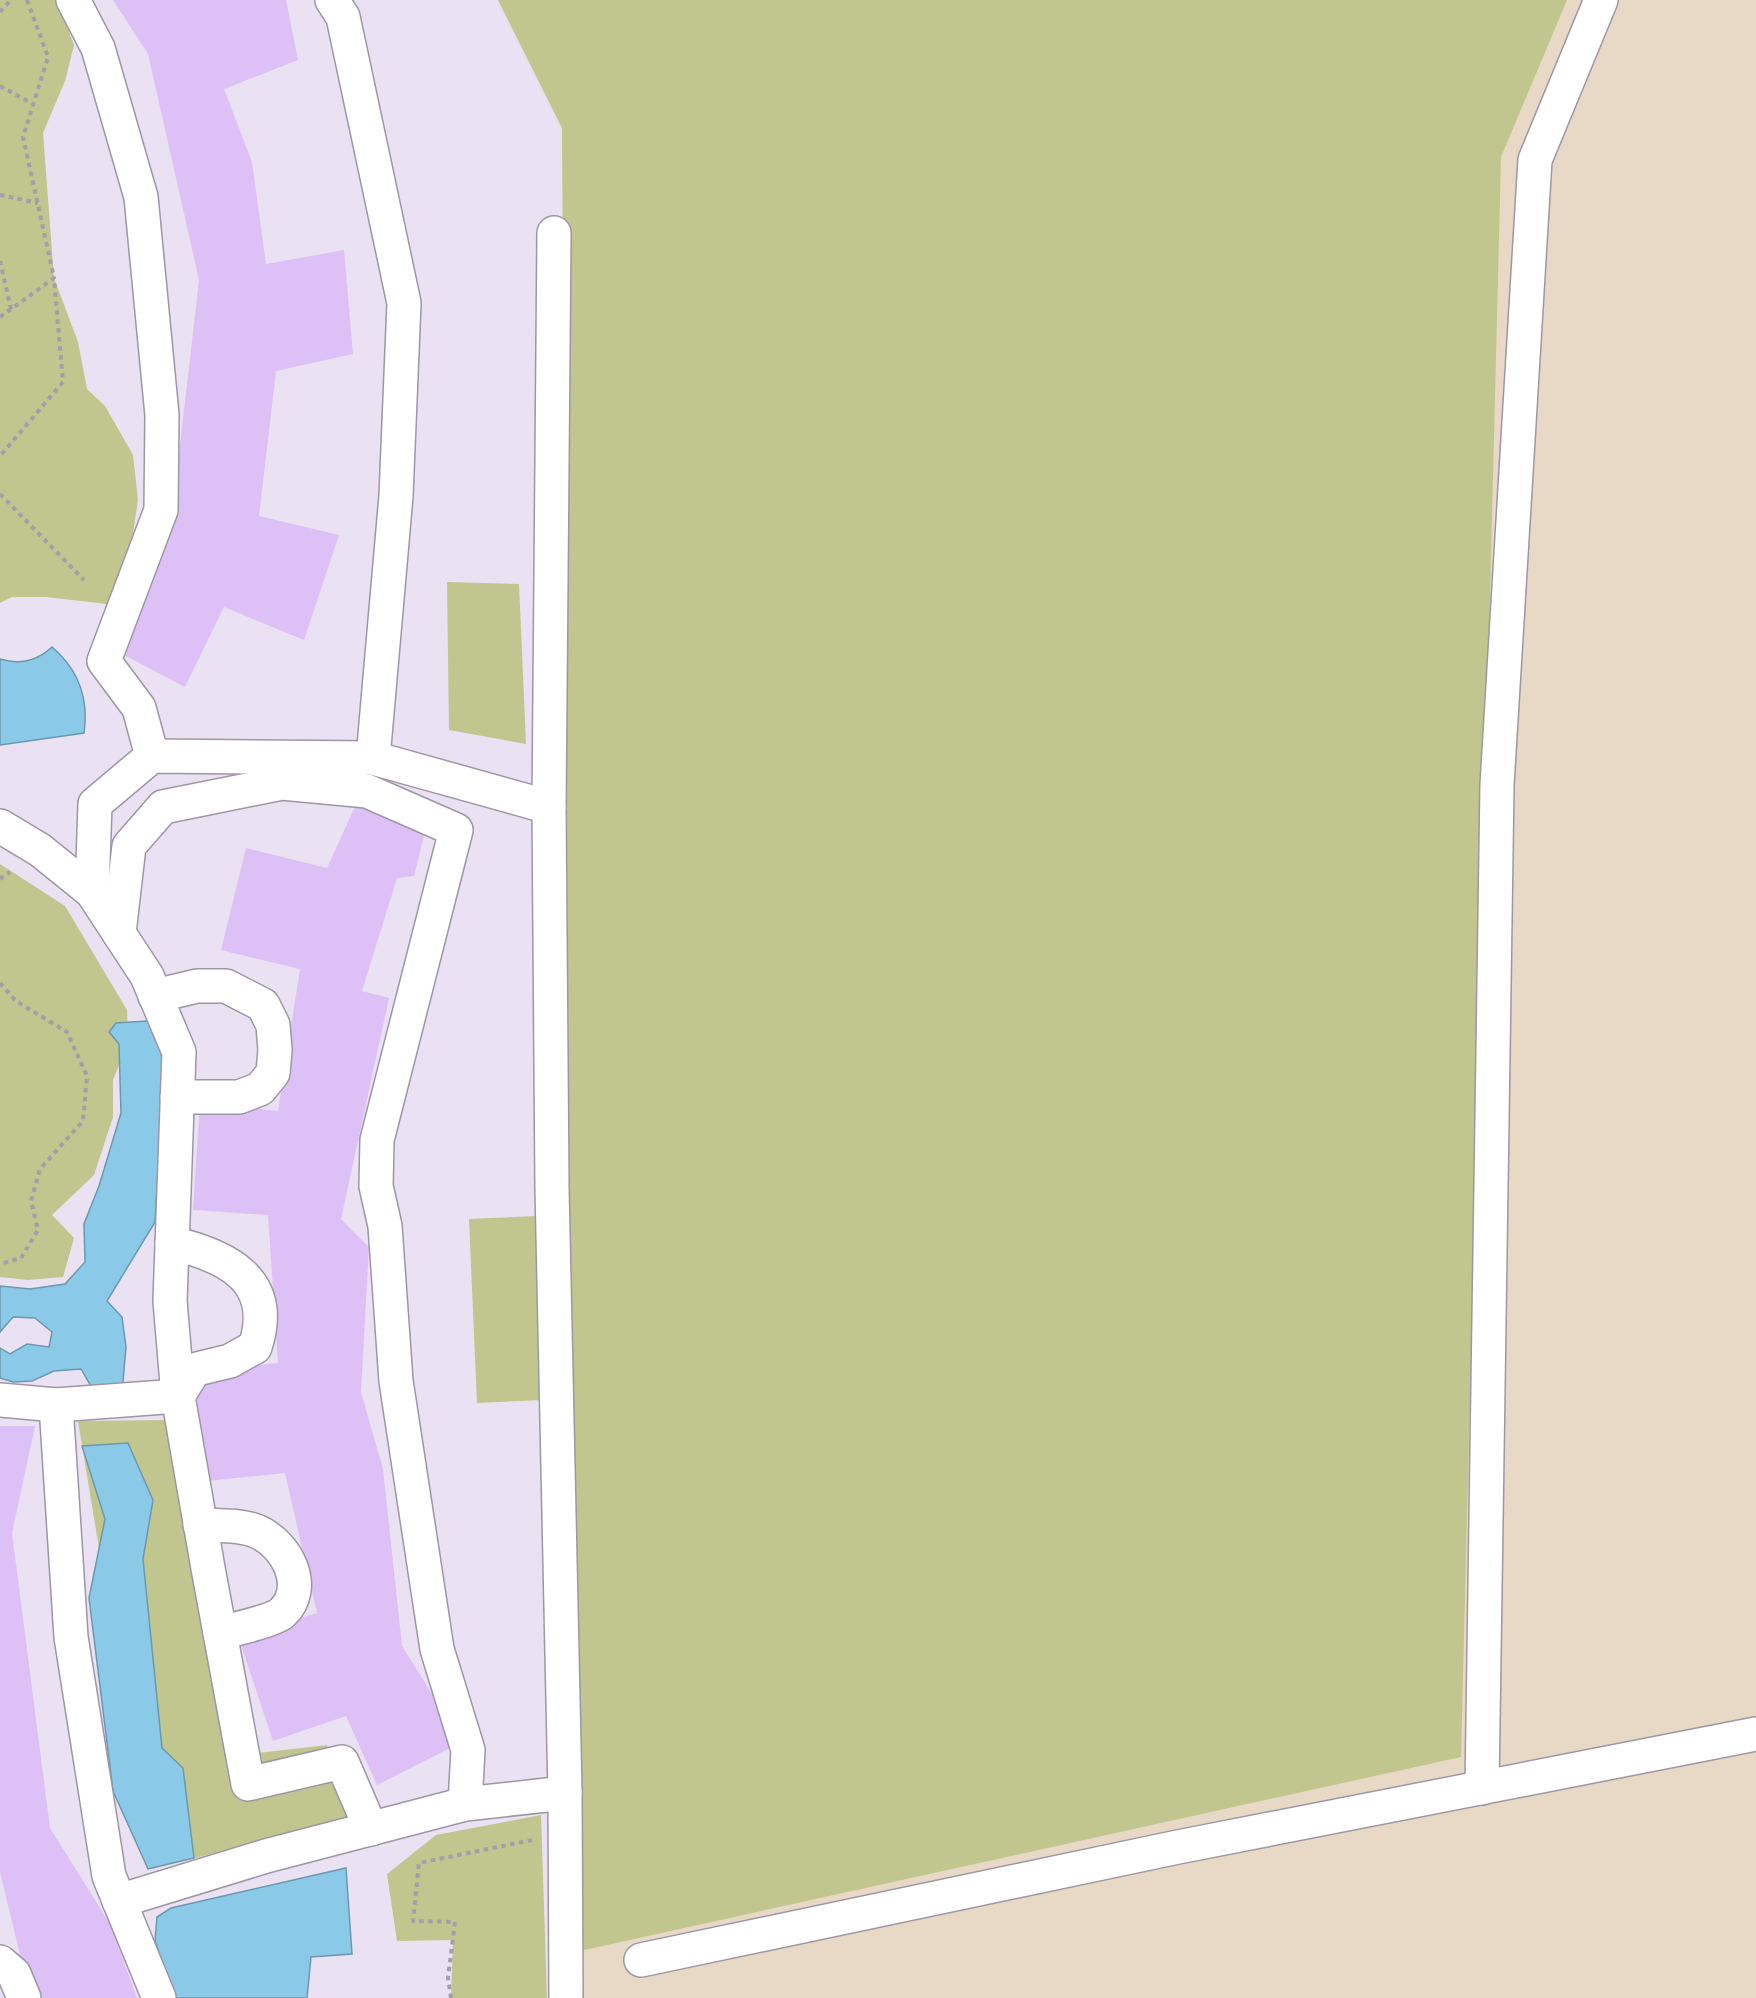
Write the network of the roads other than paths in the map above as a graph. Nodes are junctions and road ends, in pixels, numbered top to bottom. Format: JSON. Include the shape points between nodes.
{"nodes":[{"id":1,"x":73,"y":0,"type":"edge"},
{"id":2,"x":332,"y":0,"type":"edge"},
{"id":3,"x":1601,"y":0,"type":"edge"},
{"id":4,"x":554,"y":233,"type":"dead end"},
{"id":5,"x":152,"y":756,"type":"junction"},
{"id":6,"x":373,"y":758,"type":"junction"},
{"id":7,"x":314,"y":771,"type":"junction"},
{"id":8,"x":549,"y":807,"type":"junction"},
{"id":9,"x":0,"y":826,"type":"edge"},
{"id":10,"x":92,"y":892,"type":"junction"},
{"id":11,"x":119,"y":933,"type":"junction"},
{"id":12,"x":155,"y":996,"type":"junction"},
{"id":13,"x":177,"y":1097,"type":"junction"},
{"id":14,"x":172,"y":1243,"type":"junction"},
{"id":15,"x":178,"y":1396,"type":"junction"},
{"id":16,"x":0,"y":1400,"type":"edge"},
{"id":17,"x":56,"y":1405,"type":"junction"},
{"id":18,"x":200,"y":1526,"type":"junction"},
{"id":19,"x":220,"y":1633,"type":"junction"},
{"id":20,"x":1756,"y":1734,"type":"edge"},
{"id":21,"x":1482,"y":1788,"type":"junction"},
{"id":22,"x":565,"y":1793,"type":"junction"},
{"id":23,"x":465,"y":1804,"type":"junction"},
{"id":24,"x":371,"y":1829,"type":"junction"},
{"id":25,"x":119,"y":1901,"type":"junction"},
{"id":26,"x":641,"y":1960,"type":"dead end"},
{"id":27,"x":0,"y":1962,"type":"edge"},
{"id":28,"x":24,"y":1998,"type":"edge"},
{"id":29,"x":159,"y":1998,"type":"edge"},
{"id":30,"x":566,"y":1998,"type":"edge"}],
"edges":[{"from":1,"to":5,"type":"street","via":[[98,48],[141,197],[162,415],[162,510],[104,661],[138,708]]},
{"from":2,"to":6,"type":"street","via":[[343,17],[404,303],[396,496]]},
{"from":3,"to":21,"type":"street","via":[[1535,160],[1497,785]]},
{"from":4,"to":8,"type":"street"},
{"from":5,"to":7,"type":"street"},
{"from":5,"to":10,"type":"street","via":[[95,804]]},
{"from":6,"to":7,"type":"street"},
{"from":6,"to":8,"type":"street"},
{"from":7,"to":11,"type":"street","via":[[282,783],[163,807],[129,846]]},
{"from":7,"to":23,"type":"street","via":[[456,830],[378,1140],[376,1186],[385,1226],[396,1381],[437,1648],[468,1750]]},
{"from":8,"to":22,"type":"street","via":[[552,1188]]},
{"from":9,"to":10,"type":"street","via":[[40,850]]},
{"from":10,"to":11,"type":"street"},
{"from":11,"to":12,"type":"street"},
{"from":12,"to":13,"type":"street","via":[[179,1052]]},
{"from":12,"to":13,"type":"street","via":[[197,986],[226,986],[263,1005],[273,1025],[273,1073],[260,1089],[239,1097]]},
{"from":13,"to":14,"type":"street"},
{"from":14,"to":15,"type":"street","via":[[170,1301]]},
{"from":14,"to":15,"type":"street","via":[[223,1260],[244,1276],[255,1291],[261,1329],[255,1347],[230,1360],[197,1369]]},
{"from":15,"to":17,"type":"street"},
{"from":15,"to":18,"type":"street"},
{"from":16,"to":17,"type":"street"},
{"from":17,"to":25,"type":"street","via":[[71,1637],[109,1876]]},
{"from":18,"to":19,"type":"street"},
{"from":18,"to":19,"type":"street","via":[[256,1531],[275,1542],[291,1563],[295,1586],[281,1615]]},
{"from":19,"to":24,"type":"street","via":[[248,1784],[342,1762]]},
{"from":20,"to":21,"type":"street"},
{"from":21,"to":26,"type":"street","via":[[1178,1847]]},
{"from":22,"to":23,"type":"street"},
{"from":22,"to":30,"type":"street"},
{"from":23,"to":24,"type":"street"},
{"from":24,"to":25,"type":"street"},
{"from":25,"to":29,"type":"street"},
{"from":27,"to":28,"type":"street","via":[[14,1974]]}]}
